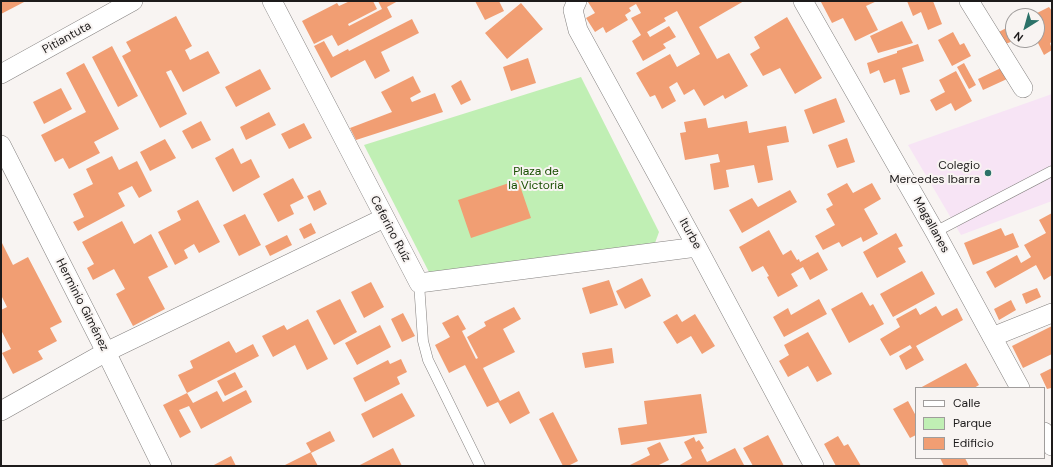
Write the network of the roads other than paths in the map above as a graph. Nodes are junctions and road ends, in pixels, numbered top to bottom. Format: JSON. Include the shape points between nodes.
{"nodes":[{"id":1,"x":133,"y":1,"type":"edge"},
{"id":2,"x":272,"y":1,"type":"edge"},
{"id":3,"x":577,"y":1,"type":"edge"},
{"id":4,"x":803,"y":1,"type":"edge"},
{"id":5,"x":969,"y":1,"type":"edge"},
{"id":6,"x":1,"y":74,"type":"edge"},
{"id":7,"x":1023,"y":88,"type":"dead end"},
{"id":8,"x":1,"y":146,"type":"edge"},
{"id":9,"x":1052,"y":171,"type":"edge"},
{"id":10,"x":384,"y":218,"type":"junction"},
{"id":11,"x":935,"y":232,"type":"junction"},
{"id":12,"x":697,"y":247,"type":"junction"},
{"id":13,"x":419,"y":283,"type":"junction"},
{"id":14,"x":1052,"y":313,"type":"edge"},
{"id":15,"x":992,"y":337,"type":"junction"},
{"id":16,"x":106,"y":352,"type":"junction"},
{"id":17,"x":1019,"y":387,"type":"edge"},
{"id":18,"x":1,"y":411,"type":"edge"},
{"id":19,"x":1045,"y":434,"type":"edge"},
{"id":20,"x":1052,"y":446,"type":"edge"},
{"id":21,"x":162,"y":466,"type":"edge"},
{"id":22,"x":480,"y":466,"type":"edge"},
{"id":23,"x":814,"y":466,"type":"edge"}],
"edges":[{"from":1,"to":6,"type":"street","name":"Pitiantuta"},
{"from":2,"to":10,"type":"street","name":"Ceferino Ruíz"},
{"from":3,"to":12,"type":"street","name":"Iturbe","via":[[573,10],[578,30]]},
{"from":4,"to":11,"type":"street","name":"Magallanes"},
{"from":5,"to":7,"type":"street"},
{"from":8,"to":16,"type":"street","name":"Herminio Giménez"},
{"from":9,"to":11,"type":"lane"},
{"from":10,"to":13,"type":"street","name":"Ceferino Ruíz"},
{"from":10,"to":16,"type":"street"},
{"from":11,"to":15,"type":"street","name":"Magallanes"},
{"from":12,"to":13,"type":"street"},
{"from":12,"to":23,"type":"street","name":"Iturbe"},
{"from":13,"to":22,"type":"lane","name":"Ceferino Ruíz","via":[[423,341],[428,360]]},
{"from":14,"to":15,"type":"street"},
{"from":15,"to":17,"type":"street","name":"Magallanes"},
{"from":16,"to":18,"type":"street"},
{"from":16,"to":21,"type":"street","name":"Herminio Giménez"},
{"from":19,"to":20,"type":"street"}]}
